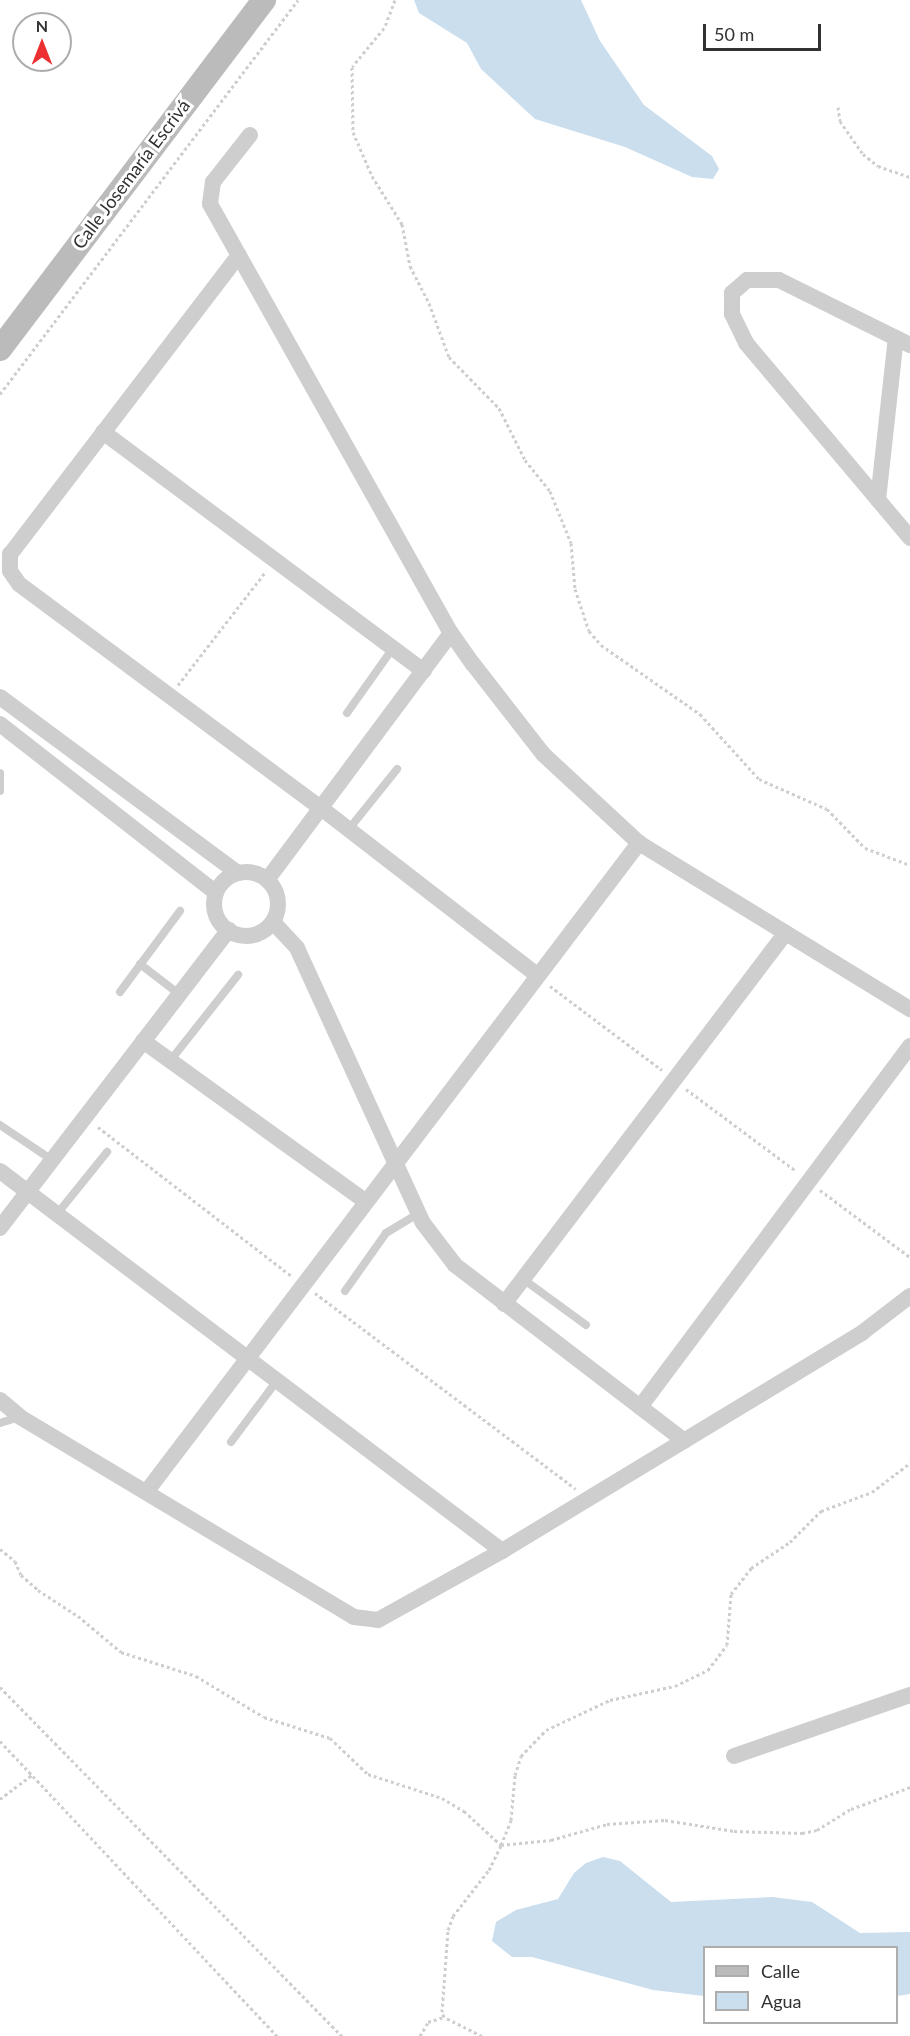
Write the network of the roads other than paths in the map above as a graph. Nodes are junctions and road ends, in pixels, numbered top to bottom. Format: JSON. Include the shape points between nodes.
{"nodes":[{"id":1,"x":264,"y":0,"type":"edge"},
{"id":2,"x":250,"y":135,"type":"dead end"},
{"id":3,"x":239,"y":255,"type":"junction"},
{"id":4,"x":903,"y":342,"type":"edge"},
{"id":5,"x":1,"y":345,"type":"edge"},
{"id":6,"x":104,"y":432,"type":"junction"},
{"id":7,"x":878,"y":500,"type":"junction"},
{"id":8,"x":910,"y":538,"type":"edge"},
{"id":9,"x":451,"y":633,"type":"junction"},
{"id":10,"x":393,"y":648,"type":"junction"},
{"id":11,"x":424,"y":671,"type":"junction"},
{"id":12,"x":3,"y":705,"type":"edge"},
{"id":13,"x":347,"y":713,"type":"dead end"},
{"id":14,"x":0,"y":724,"type":"edge"},
{"id":15,"x":397,"y":768,"type":"dead end"},
{"id":16,"x":0,"y":773,"type":"edge"},
{"id":17,"x":0,"y":791,"type":"edge"},
{"id":18,"x":321,"y":808,"type":"junction"},
{"id":19,"x":349,"y":829,"type":"junction"},
{"id":20,"x":639,"y":843,"type":"junction"},
{"id":21,"x":238,"y":873,"type":"junction"},
{"id":22,"x":267,"y":879,"type":"junction"},
{"id":23,"x":216,"y":893,"type":"junction"},
{"id":24,"x":180,"y":911,"type":"dead end"},
{"id":25,"x":273,"y":922,"type":"junction"},
{"id":26,"x":228,"y":930,"type":"junction"},
{"id":27,"x":786,"y":933,"type":"junction"},
{"id":28,"x":140,"y":964,"type":"junction"},
{"id":29,"x":238,"y":975,"type":"dead end"},
{"id":30,"x":538,"y":976,"type":"junction"},
{"id":31,"x":120,"y":992,"type":"dead end"},
{"id":32,"x":179,"y":994,"type":"junction"},
{"id":33,"x":910,"y":1009,"type":"edge"},
{"id":34,"x":143,"y":1041,"type":"junction"},
{"id":35,"x":910,"y":1046,"type":"edge"},
{"id":36,"x":170,"y":1061,"type":"junction"},
{"id":37,"x":0,"y":1125,"type":"edge"},
{"id":38,"x":107,"y":1152,"type":"dead end"},
{"id":39,"x":52,"y":1160,"type":"junction"},
{"id":40,"x":396,"y":1163,"type":"junction"},
{"id":41,"x":0,"y":1171,"type":"edge"},
{"id":42,"x":28,"y":1192,"type":"junction"},
{"id":43,"x":366,"y":1202,"type":"junction"},
{"id":44,"x":419,"y":1213,"type":"junction"},
{"id":45,"x":57,"y":1214,"type":"junction"},
{"id":46,"x":0,"y":1228,"type":"edge"},
{"id":47,"x":523,"y":1279,"type":"junction"},
{"id":48,"x":345,"y":1291,"type":"dead end"},
{"id":49,"x":910,"y":1296,"type":"edge"},
{"id":50,"x":504,"y":1304,"type":"junction"},
{"id":51,"x":586,"y":1325,"type":"dead end"},
{"id":52,"x":246,"y":1360,"type":"junction"},
{"id":53,"x":276,"y":1382,"type":"junction"},
{"id":54,"x":0,"y":1400,"type":"edge"},
{"id":55,"x":640,"y":1407,"type":"junction"},
{"id":56,"x":20,"y":1417,"type":"junction"},
{"id":57,"x":0,"y":1423,"type":"edge"},
{"id":58,"x":684,"y":1441,"type":"junction"},
{"id":59,"x":231,"y":1442,"type":"dead end"},
{"id":60,"x":147,"y":1491,"type":"junction"},
{"id":61,"x":502,"y":1551,"type":"junction"},
{"id":62,"x":910,"y":1695,"type":"edge"},
{"id":63,"x":734,"y":1756,"type":"dead end"}],
"edges":[{"from":1,"to":5,"type":"street","name":"Calle Josemaría Escrivá"},
{"from":2,"to":3,"type":"street","via":[[213,182],[210,204]]},
{"from":3,"to":6,"type":"street"},
{"from":3,"to":9,"type":"street"},
{"from":4,"to":7,"type":"street"},
{"from":4,"to":7,"type":"street","via":[[778,280],[747,280],[732,293],[732,314],[746,343]]},
{"from":6,"to":10,"type":"street"},
{"from":6,"to":18,"type":"street","via":[[10,554],[10,571],[19,584]]},
{"from":7,"to":8,"type":"street"},
{"from":9,"to":11,"type":"street"},
{"from":9,"to":20,"type":"street","via":[[543,754]]},
{"from":10,"to":11,"type":"street"},
{"from":10,"to":13,"type":"lane"},
{"from":11,"to":18,"type":"street"},
{"from":12,"to":21,"type":"street"},
{"from":14,"to":23,"type":"street"},
{"from":15,"to":19,"type":"lane"},
{"from":16,"to":17,"type":"lane"},
{"from":18,"to":19,"type":"street"},
{"from":18,"to":22,"type":"street"},
{"from":19,"to":30,"type":"street"},
{"from":20,"to":27,"type":"street"},
{"from":20,"to":30,"type":"street"},
{"from":21,"to":22,"type":"street","via":[[254,873]]},
{"from":21,"to":23,"type":"street","via":[[225,880]]},
{"from":22,"to":25,"type":"street","via":[[276,892],[279,908]]},
{"from":23,"to":26,"type":"street","via":[[214,908]]},
{"from":24,"to":28,"type":"lane"},
{"from":25,"to":26,"type":"street","via":[[261,932],[246,936]]},
{"from":25,"to":40,"type":"street","via":[[297,948]]},
{"from":26,"to":32,"type":"street"},
{"from":27,"to":33,"type":"street"},
{"from":27,"to":47,"type":"street"},
{"from":28,"to":31,"type":"lane"},
{"from":28,"to":32,"type":"lane"},
{"from":29,"to":36,"type":"lane"},
{"from":30,"to":40,"type":"street"},
{"from":32,"to":34,"type":"street"},
{"from":34,"to":36,"type":"street"},
{"from":34,"to":39,"type":"street"},
{"from":35,"to":55,"type":"street"},
{"from":36,"to":43,"type":"street"},
{"from":37,"to":39,"type":"lane"},
{"from":38,"to":45,"type":"lane"},
{"from":39,"to":42,"type":"street"},
{"from":40,"to":43,"type":"street"},
{"from":40,"to":44,"type":"street"},
{"from":41,"to":42,"type":"street"},
{"from":42,"to":45,"type":"street"},
{"from":42,"to":46,"type":"street"},
{"from":43,"to":52,"type":"street"},
{"from":44,"to":48,"type":"lane","via":[[386,1233]]},
{"from":44,"to":50,"type":"street","via":[[455,1265]]},
{"from":45,"to":52,"type":"street"},
{"from":47,"to":50,"type":"street"},
{"from":47,"to":51,"type":"lane"},
{"from":49,"to":58,"type":"street","via":[[863,1332]]},
{"from":50,"to":55,"type":"street"},
{"from":52,"to":53,"type":"street"},
{"from":52,"to":60,"type":"street"},
{"from":53,"to":59,"type":"lane"},
{"from":53,"to":61,"type":"street"},
{"from":54,"to":56,"type":"street"},
{"from":55,"to":58,"type":"street"},
{"from":56,"to":57,"type":"lane"},
{"from":56,"to":60,"type":"street"},
{"from":58,"to":61,"type":"street"},
{"from":60,"to":61,"type":"street","via":[[354,1617],[378,1620]]},
{"from":62,"to":63,"type":"street"}]}
